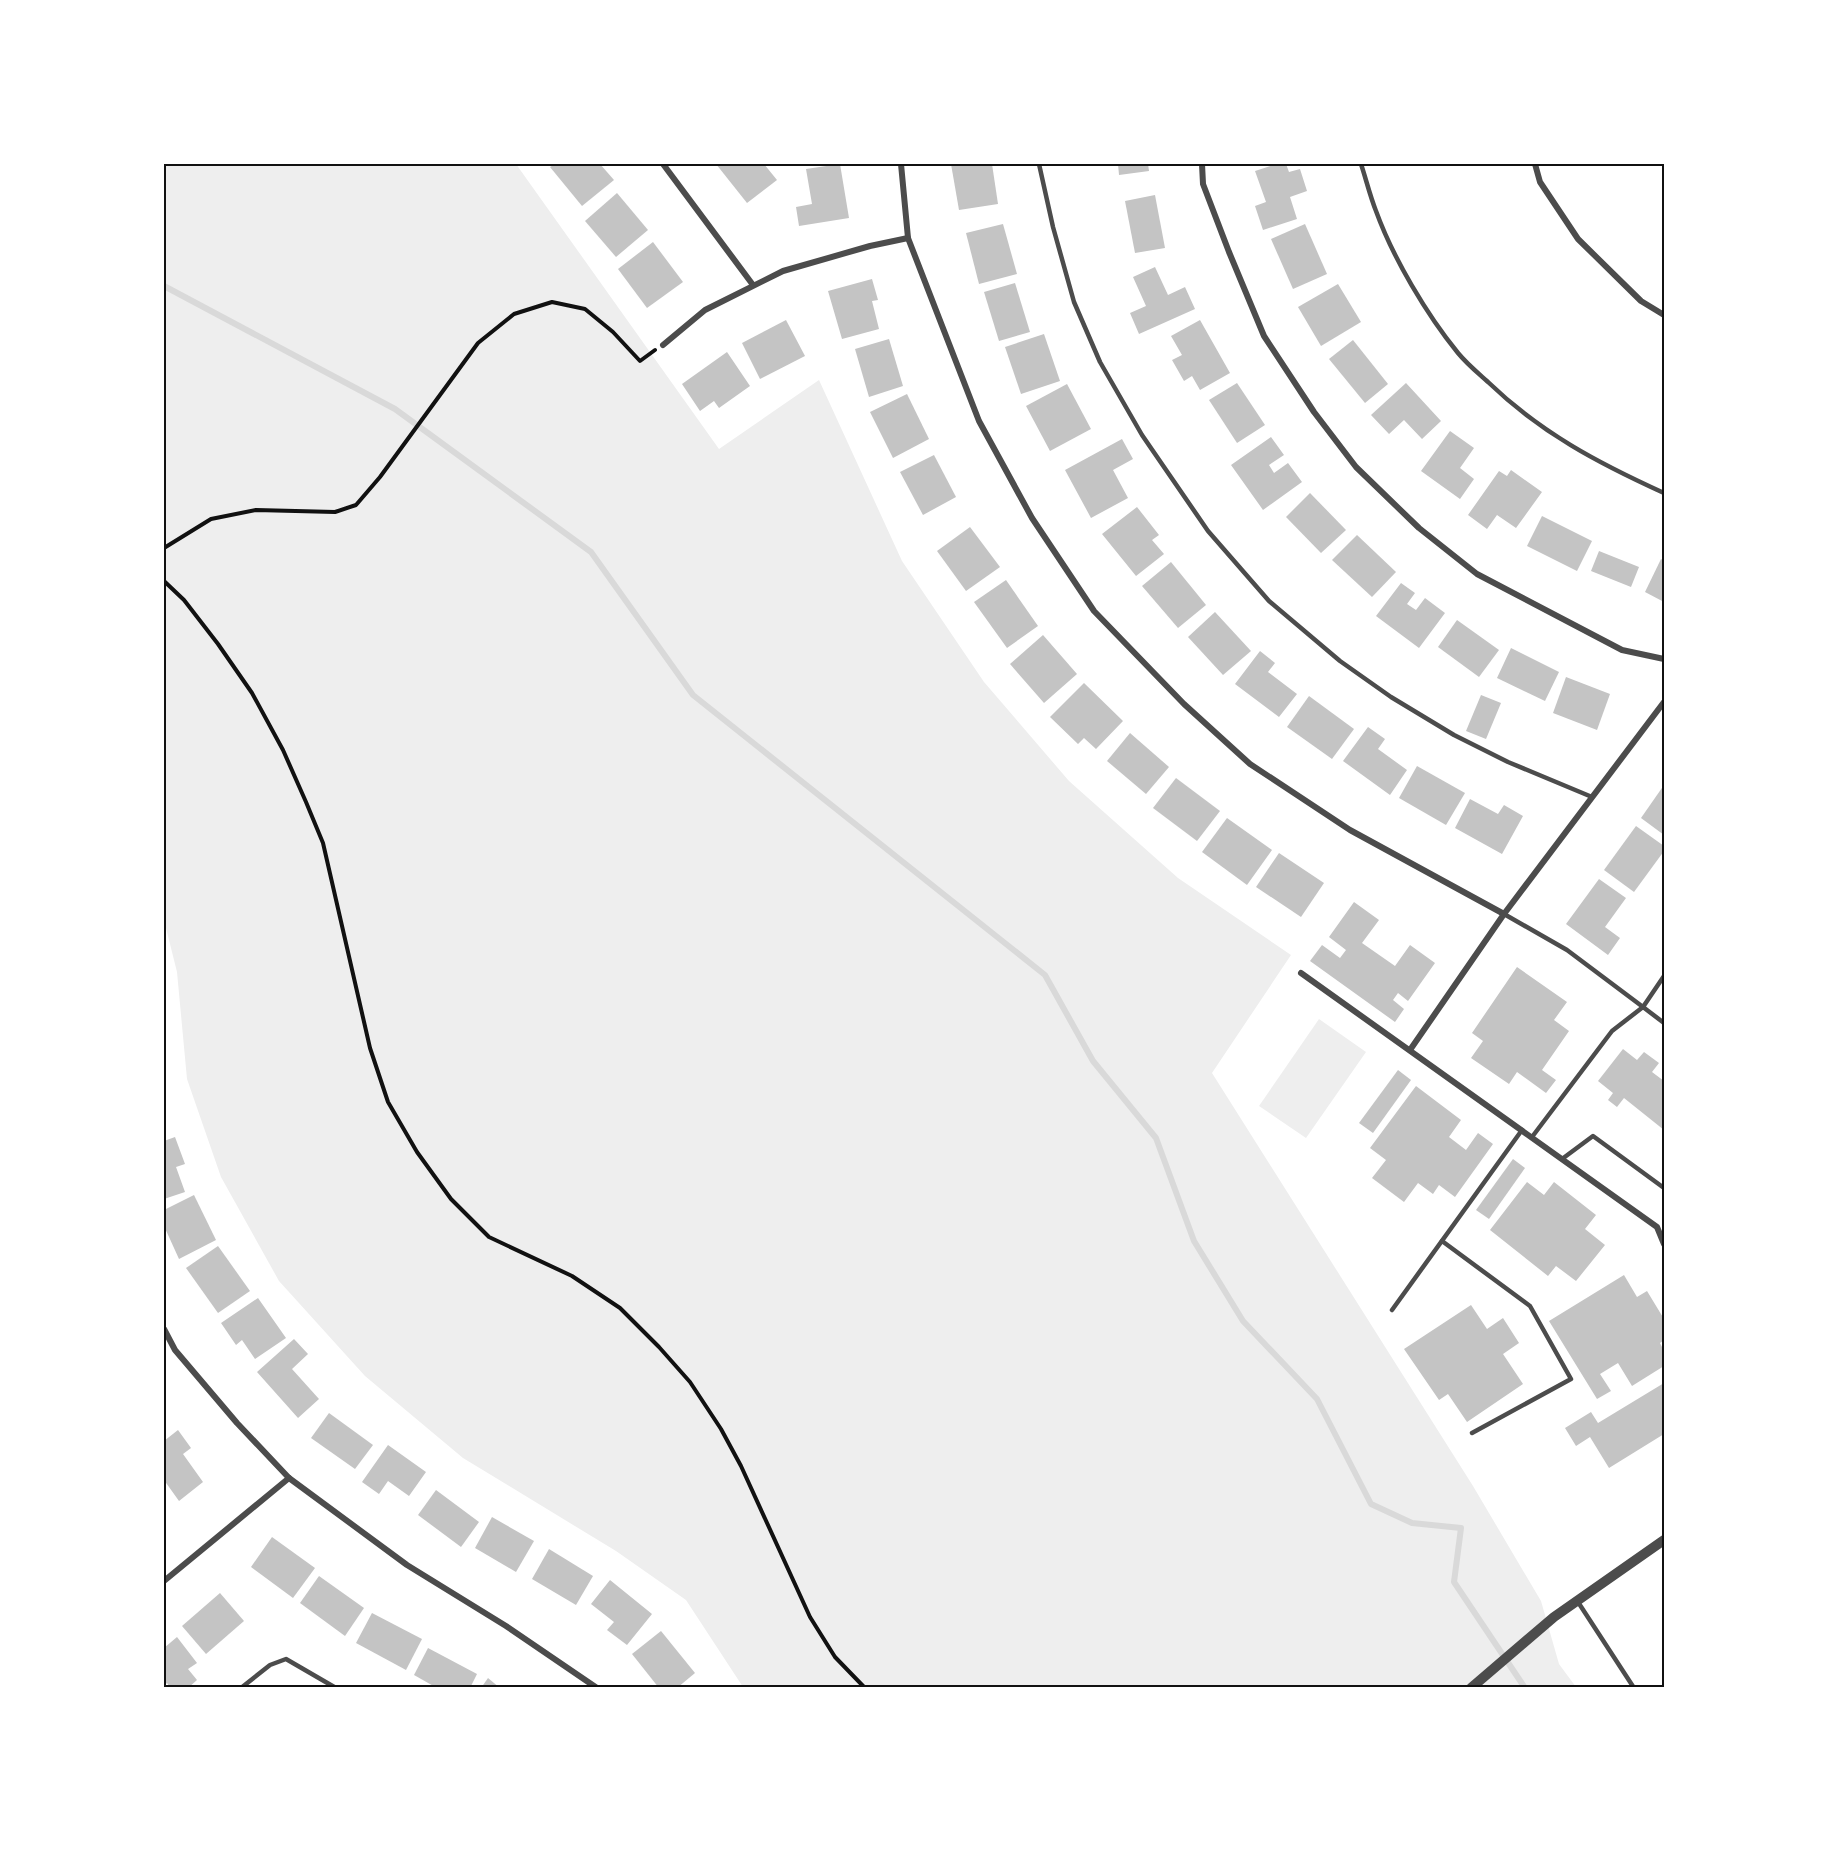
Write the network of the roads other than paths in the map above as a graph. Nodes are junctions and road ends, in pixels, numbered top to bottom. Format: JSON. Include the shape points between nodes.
{"nodes":[{"id":1,"x":663,"y":164,"type":"edge"},
{"id":2,"x":901,"y":164,"type":"edge"},
{"id":3,"x":1039,"y":164,"type":"edge"},
{"id":4,"x":1202,"y":164,"type":"edge"},
{"id":5,"x":1361,"y":164,"type":"edge"},
{"id":6,"x":1535,"y":164,"type":"edge"},
{"id":7,"x":908,"y":238,"type":"junction"},
{"id":8,"x":753,"y":285,"type":"junction"},
{"id":9,"x":1665,"y":315,"type":"edge"},
{"id":10,"x":663,"y":345,"type":"road end"},
{"id":11,"x":1665,"y":493,"type":"edge"},
{"id":12,"x":1665,"y":659,"type":"edge"},
{"id":13,"x":1665,"y":702,"type":"edge"},
{"id":14,"x":1592,"y":797,"type":"junction"},
{"id":15,"x":1504,"y":914,"type":"junction"},
{"id":16,"x":1301,"y":973,"type":"dead end"},
{"id":17,"x":1665,"y":976,"type":"edge"},
{"id":18,"x":1643,"y":1007,"type":"junction"},
{"id":19,"x":1665,"y":1023,"type":"edge"},
{"id":20,"x":1410,"y":1050,"type":"junction"},
{"id":21,"x":1522,"y":1130,"type":"junction"},
{"id":22,"x":1532,"y":1137,"type":"junction"},
{"id":23,"x":1562,"y":1159,"type":"junction"},
{"id":24,"x":1665,"y":1188,"type":"edge"},
{"id":25,"x":1442,"y":1241,"type":"junction"},
{"id":26,"x":1665,"y":1244,"type":"edge"},
{"id":27,"x":1392,"y":1310,"type":"dead end"},
{"id":28,"x":164,"y":1329,"type":"edge"},
{"id":29,"x":1472,"y":1433,"type":"dead end"},
{"id":30,"x":289,"y":1478,"type":"junction"},
{"id":31,"x":1665,"y":1540,"type":"edge"},
{"id":32,"x":164,"y":1581,"type":"edge"},
{"id":33,"x":1577,"y":1602,"type":"junction"},
{"id":34,"x":242,"y":1688,"type":"edge"},
{"id":35,"x":336,"y":1688,"type":"edge"},
{"id":36,"x":597,"y":1688,"type":"edge"},
{"id":37,"x":1471,"y":1688,"type":"edge"},
{"id":38,"x":1634,"y":1688,"type":"edge"}],
"edges":[{"from":1,"to":8,"type":"street"},
{"from":2,"to":7,"type":"street"},
{"from":3,"to":14,"type":"lane","via":[[1074,302],[1100,362],[1142,435],[1208,531],[1269,601],[1340,662],[1391,697],[1508,762]]},
{"from":4,"to":12,"type":"street","via":[[1203,183],[1264,336],[1356,467],[1419,528],[1477,574],[1622,650]]},
{"from":5,"to":11,"type":"lane","via":[[1390,243],[1417,293],[1459,355],[1508,401],[1562,441],[1609,469]]},
{"from":6,"to":9,"type":"street","via":[[1540,182],[1578,239],[1641,301]]},
{"from":7,"to":8,"type":"street","via":[[783,271]]},
{"from":7,"to":15,"type":"street","via":[[978,421],[1032,518],[1094,611],[1184,704],[1250,764],[1350,831]]},
{"from":8,"to":10,"type":"street","via":[[705,310]]},
{"from":13,"to":14,"type":"street"},
{"from":14,"to":15,"type":"street"},
{"from":15,"to":18,"type":"lane","via":[[1567,950]]},
{"from":15,"to":20,"type":"street"},
{"from":16,"to":20,"type":"street"},
{"from":17,"to":18,"type":"lane"},
{"from":18,"to":19,"type":"lane"},
{"from":18,"to":22,"type":"lane","via":[[1612,1031]]},
{"from":20,"to":21,"type":"street"},
{"from":21,"to":22,"type":"street"},
{"from":21,"to":25,"type":"lane"},
{"from":22,"to":23,"type":"street"},
{"from":23,"to":24,"type":"lane","via":[[1593,1136]]},
{"from":23,"to":26,"type":"street","via":[[1657,1227]]},
{"from":25,"to":27,"type":"lane"},
{"from":25,"to":29,"type":"lane","via":[[1530,1306],[1571,1379]]},
{"from":28,"to":30,"type":"street","via":[[175,1350]]},
{"from":30,"to":32,"type":"street"},
{"from":30,"to":36,"type":"street","via":[[407,1565]]},
{"from":31,"to":33,"type":"street"},
{"from":33,"to":37,"type":"street"},
{"from":33,"to":38,"type":"lane"},
{"from":34,"to":35,"type":"lane","via":[[270,1665],[286,1659]]}]}
